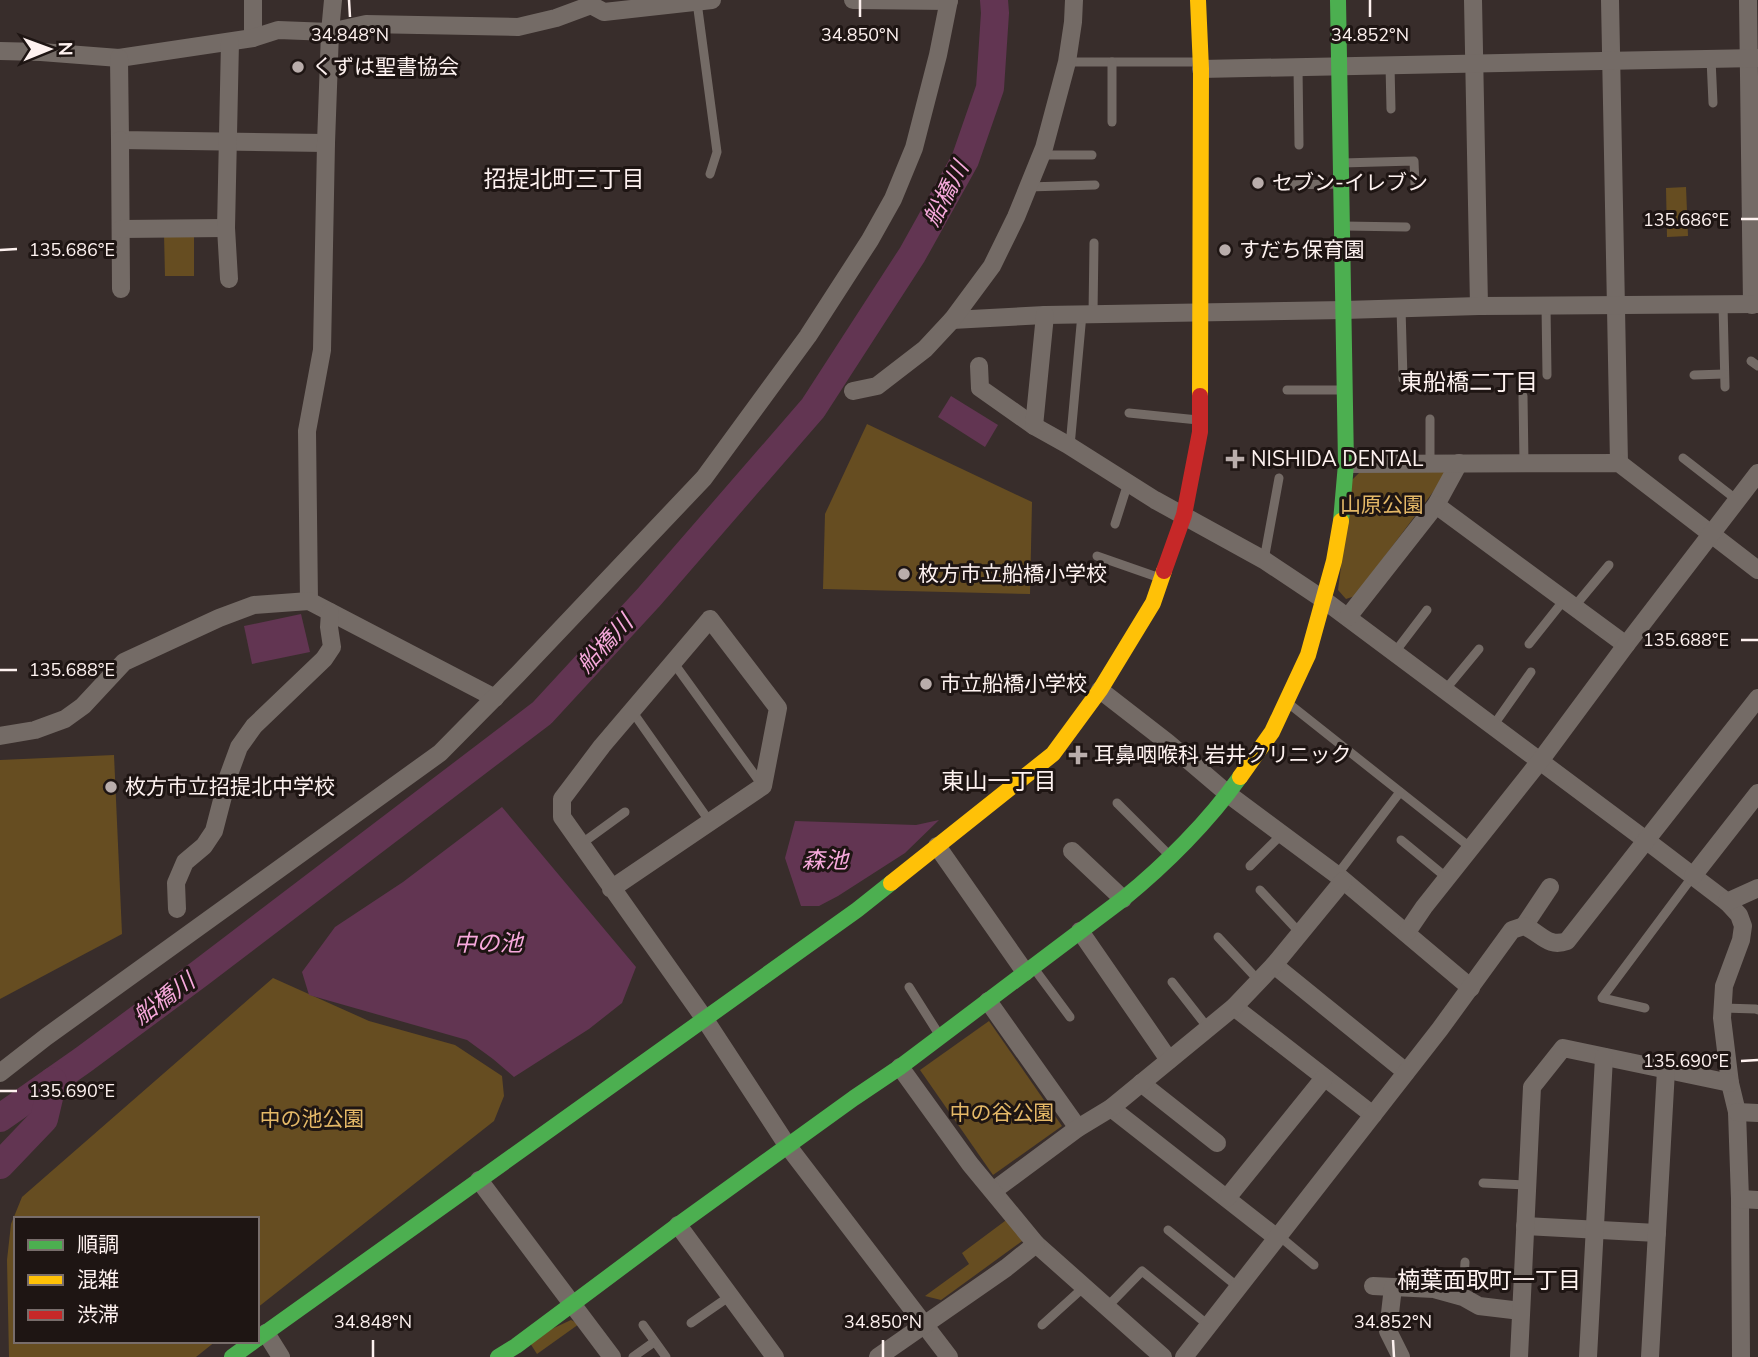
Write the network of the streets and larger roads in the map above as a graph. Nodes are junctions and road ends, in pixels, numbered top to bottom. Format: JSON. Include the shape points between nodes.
{"nodes":[{"id":1,"x":253,"y":0,"type":"edge"},
{"id":2,"x":333,"y":0,"type":"edge"},
{"id":3,"x":853,"y":0,"type":"edge"},
{"id":4,"x":1074,"y":0,"type":"edge"},
{"id":5,"x":1198,"y":0,"type":"edge"},
{"id":6,"x":1338,"y":0,"type":"edge"},
{"id":7,"x":1473,"y":0,"type":"edge"},
{"id":8,"x":1610,"y":0,"type":"edge"},
{"id":9,"x":1748,"y":0,"type":"edge"},
{"id":10,"x":705,"y":1,"type":"edge"},
{"id":11,"x":949,"y":1,"type":"edge"},
{"id":12,"x":591,"y":3,"type":"edge"},
{"id":13,"x":330,"y":32,"type":"junction"},
{"id":14,"x":253,"y":38,"type":"junction"},
{"id":15,"x":230,"y":42,"type":"junction"},
{"id":16,"x":0,"y":51,"type":"edge"},
{"id":17,"x":119,"y":58,"type":"junction"},
{"id":18,"x":1753,"y":58,"type":"edge"},
{"id":19,"x":1612,"y":61,"type":"junction"},
{"id":20,"x":1474,"y":64,"type":"junction"},
{"id":21,"x":1201,"y":66,"type":"junction"},
{"id":22,"x":1340,"y":66,"type":"junction"},
{"id":23,"x":120,"y":140,"type":"junction"},
{"id":24,"x":228,"y":142,"type":"junction"},
{"id":25,"x":326,"y":143,"type":"junction"},
{"id":26,"x":226,"y":228,"type":"junction"},
{"id":27,"x":121,"y":229,"type":"junction"},
{"id":28,"x":229,"y":279,"type":"dead end"},
{"id":29,"x":121,"y":289,"type":"dead end"},
{"id":30,"x":1616,"y":305,"type":"junction"},
{"id":31,"x":1755,"y":305,"type":"edge"},
{"id":32,"x":1479,"y":306,"type":"junction"},
{"id":33,"x":1344,"y":310,"type":"junction"},
{"id":34,"x":1200,"y":312,"type":"junction"},
{"id":35,"x":1045,"y":315,"type":"junction"},
{"id":36,"x":952,"y":320,"type":"junction"},
{"id":37,"x":979,"y":366,"type":"dead end"},
{"id":38,"x":853,"y":391,"type":"dead end"},
{"id":39,"x":1034,"y":426,"type":"junction"},
{"id":40,"x":1619,"y":463,"type":"junction"},
{"id":41,"x":1346,"y":464,"type":"junction"},
{"id":42,"x":1459,"y":464,"type":"junction"},
{"id":43,"x":1758,"y":472,"type":"edge"},
{"id":44,"x":1436,"y":505,"type":"junction"},
{"id":45,"x":1184,"y":515,"type":"junction"},
{"id":46,"x":1711,"y":534,"type":"junction"},
{"id":47,"x":1758,"y":570,"type":"edge"},
{"id":48,"x":1324,"y":600,"type":"junction"},
{"id":49,"x":309,"y":601,"type":"junction"},
{"id":50,"x":330,"y":612,"type":"junction"},
{"id":51,"x":1348,"y":617,"type":"junction"},
{"id":52,"x":1626,"y":645,"type":"junction"},
{"id":53,"x":1100,"y":690,"type":"junction"},
{"id":54,"x":495,"y":698,"type":"junction"},
{"id":55,"x":1758,"y":698,"type":"edge"},
{"id":56,"x":0,"y":736,"type":"edge"},
{"id":57,"x":1540,"y":761,"type":"junction"},
{"id":58,"x":1758,"y":793,"type":"edge"},
{"id":59,"x":1228,"y":794,"type":"junction"},
{"id":60,"x":1647,"y":841,"type":"junction"},
{"id":61,"x":937,"y":846,"type":"junction"},
{"id":62,"x":1072,"y":851,"type":"dead end"},
{"id":63,"x":1693,"y":876,"type":"junction"},
{"id":64,"x":1340,"y":878,"type":"junction"},
{"id":65,"x":1550,"y":887,"type":"dead end"},
{"id":66,"x":1758,"y":888,"type":"edge"},
{"id":67,"x":611,"y":890,"type":"junction"},
{"id":68,"x":1123,"y":899,"type":"junction"},
{"id":69,"x":1727,"y":902,"type":"junction"},
{"id":70,"x":177,"y":909,"type":"dead end"},
{"id":71,"x":1524,"y":926,"type":"junction"},
{"id":72,"x":1080,"y":931,"type":"junction"},
{"id":73,"x":1406,"y":932,"type":"junction"},
{"id":74,"x":1274,"y":965,"type":"junction"},
{"id":75,"x":1029,"y":969,"type":"junction"},
{"id":76,"x":1471,"y":988,"type":"junction"},
{"id":77,"x":988,"y":1001,"type":"junction"},
{"id":78,"x":1234,"y":1007,"type":"junction"},
{"id":79,"x":704,"y":1018,"type":"junction"},
{"id":80,"x":1604,"y":1057,"type":"junction"},
{"id":81,"x":1169,"y":1060,"type":"junction"},
{"id":82,"x":900,"y":1067,"type":"junction"},
{"id":83,"x":1666,"y":1070,"type":"junction"},
{"id":84,"x":1406,"y":1072,"type":"junction"},
{"id":85,"x":0,"y":1073,"type":"edge"},
{"id":86,"x":1324,"y":1078,"type":"junction"},
{"id":87,"x":1141,"y":1083,"type":"junction"},
{"id":88,"x":1730,"y":1083,"type":"junction"},
{"id":89,"x":1111,"y":1108,"type":"junction"},
{"id":90,"x":1737,"y":1112,"type":"junction"},
{"id":91,"x":1758,"y":1112,"type":"edge"},
{"id":92,"x":1373,"y":1115,"type":"junction"},
{"id":93,"x":1078,"y":1128,"type":"junction"},
{"id":94,"x":1217,"y":1143,"type":"dead end"},
{"id":95,"x":788,"y":1145,"type":"junction"},
{"id":96,"x":479,"y":1180,"type":"junction"},
{"id":97,"x":993,"y":1191,"type":"junction"},
{"id":98,"x":1227,"y":1198,"type":"junction"},
{"id":99,"x":1749,"y":1199,"type":"edge"},
{"id":100,"x":678,"y":1225,"type":"junction"},
{"id":101,"x":1525,"y":1226,"type":"junction"},
{"id":102,"x":1595,"y":1230,"type":"junction"},
{"id":103,"x":1657,"y":1233,"type":"junction"},
{"id":104,"x":1278,"y":1237,"type":"junction"},
{"id":105,"x":1036,"y":1244,"type":"junction"},
{"id":106,"x":1750,"y":1284,"type":"edge"},
{"id":107,"x":1373,"y":1286,"type":"dead end"},
{"id":108,"x":1393,"y":1287,"type":"junction"},
{"id":109,"x":572,"y":1304,"type":"junction"},
{"id":110,"x":1521,"y":1311,"type":"junction"},
{"id":111,"x":923,"y":1325,"type":"junction"},
{"id":112,"x":259,"y":1338,"type":"edge"},
{"id":113,"x":252,"y":1343,"type":"edge"},
{"id":114,"x":520,"y":1351,"type":"edge"},
{"id":115,"x":232,"y":1357,"type":"edge"},
{"id":116,"x":281,"y":1357,"type":"edge"},
{"id":117,"x":498,"y":1357,"type":"edge"},
{"id":118,"x":612,"y":1357,"type":"edge"},
{"id":119,"x":775,"y":1357,"type":"edge"},
{"id":120,"x":878,"y":1357,"type":"edge"},
{"id":121,"x":949,"y":1357,"type":"edge"},
{"id":122,"x":1163,"y":1357,"type":"edge"},
{"id":123,"x":1184,"y":1357,"type":"edge"},
{"id":124,"x":1401,"y":1357,"type":"edge"},
{"id":125,"x":1519,"y":1357,"type":"edge"},
{"id":126,"x":1588,"y":1357,"type":"edge"},
{"id":127,"x":1650,"y":1357,"type":"edge"},
{"id":128,"x":1741,"y":1357,"type":"edge"}],
"edges":[{"from":1,"to":14,"type":"street"},
{"from":2,"to":13,"type":"street"},
{"from":3,"to":11,"type":"street"},
{"from":4,"to":36,"type":"street","via":[[1067,62],[1041,155],[992,266]]},
{"from":5,"to":21,"type":"street"},
{"from":6,"to":22,"type":"street"},
{"from":7,"to":20,"type":"street"},
{"from":8,"to":19,"type":"street"},
{"from":9,"to":18,"type":"street"},
{"from":10,"to":12,"type":"street","via":[[604,12]]},
{"from":11,"to":54,"type":"street","via":[[914,148],[870,240],[808,336],[704,478]]},
{"from":12,"to":13,"type":"street","via":[[518,27],[366,24]]},
{"from":13,"to":14,"type":"street","via":[[278,30]]},
{"from":13,"to":25,"type":"street"},
{"from":14,"to":15,"type":"street"},
{"from":15,"to":17,"type":"street"},
{"from":15,"to":24,"type":"street"},
{"from":16,"to":17,"type":"street"},
{"from":17,"to":23,"type":"street"},
{"from":18,"to":19,"type":"street"},
{"from":18,"to":31,"type":"street"},
{"from":19,"to":20,"type":"street"},
{"from":19,"to":30,"type":"street"},
{"from":20,"to":22,"type":"street"},
{"from":20,"to":32,"type":"street"},
{"from":21,"to":22,"type":"street"},
{"from":21,"to":34,"type":"street"},
{"from":22,"to":33,"type":"street"},
{"from":23,"to":24,"type":"street"},
{"from":23,"to":27,"type":"street"},
{"from":24,"to":25,"type":"street"},
{"from":24,"to":26,"type":"street"},
{"from":25,"to":49,"type":"street","via":[[322,350],[307,431]]},
{"from":26,"to":27,"type":"street"},
{"from":26,"to":28,"type":"street"},
{"from":27,"to":29,"type":"street"},
{"from":30,"to":31,"type":"street"},
{"from":30,"to":32,"type":"street"},
{"from":30,"to":40,"type":"street"},
{"from":32,"to":33,"type":"street"},
{"from":33,"to":34,"type":"street"},
{"from":33,"to":41,"type":"street"},
{"from":34,"to":35,"type":"street"},
{"from":34,"to":45,"type":"street","via":[[1200,432]]},
{"from":35,"to":36,"type":"street"},
{"from":35,"to":39,"type":"street"},
{"from":36,"to":38,"type":"street","via":[[925,349],[877,386]]},
{"from":37,"to":39,"type":"street","via":[[980,387]]},
{"from":39,"to":45,"type":"street"},
{"from":40,"to":42,"type":"street"},
{"from":40,"to":46,"type":"street"},
{"from":41,"to":42,"type":"street"},
{"from":41,"to":48,"type":"street","via":[[1341,520]]},
{"from":42,"to":44,"type":"street"},
{"from":43,"to":46,"type":"street"},
{"from":44,"to":51,"type":"street"},
{"from":44,"to":52,"type":"street"},
{"from":45,"to":48,"type":"street"},
{"from":45,"to":53,"type":"street","via":[[1153,603]]},
{"from":46,"to":47,"type":"street"},
{"from":46,"to":52,"type":"street"},
{"from":48,"to":51,"type":"street"},
{"from":48,"to":59,"type":"street","via":[[1308,655],[1287,702],[1272,732]]},
{"from":49,"to":50,"type":"street"},
{"from":49,"to":56,"type":"street","via":[[254,606],[219,618],[124,662],[65,719]]},
{"from":50,"to":54,"type":"street"},
{"from":50,"to":70,"type":"street","via":[[332,647],[324,659],[254,726],[239,747],[214,831],[185,862],[176,883]]},
{"from":51,"to":57,"type":"street"},
{"from":52,"to":57,"type":"street"},
{"from":53,"to":59,"type":"street"},
{"from":53,"to":61,"type":"street","via":[[1053,754]]},
{"from":54,"to":85,"type":"street","via":[[440,753]]},
{"from":55,"to":60,"type":"street"},
{"from":57,"to":60,"type":"street"},
{"from":57,"to":73,"type":"street"},
{"from":58,"to":63,"type":"street"},
{"from":59,"to":64,"type":"street"},
{"from":59,"to":68,"type":"street"},
{"from":60,"to":63,"type":"street"},
{"from":60,"to":71,"type":"street","via":[[1567,941],[1552,944]]},
{"from":61,"to":75,"type":"street"},
{"from":61,"to":79,"type":"street","via":[[857,910]]},
{"from":62,"to":68,"type":"street"},
{"from":63,"to":69,"type":"street"},
{"from":64,"to":73,"type":"street"},
{"from":64,"to":74,"type":"street"},
{"from":65,"to":71,"type":"street"},
{"from":66,"to":69,"type":"street"},
{"from":67,"to":67,"type":"street","via":[[562,817],[562,799],[710,619],[778,708],[763,786]]},
{"from":67,"to":79,"type":"street"},
{"from":68,"to":72,"type":"street"},
{"from":69,"to":88,"type":"street","via":[[1743,926],[1724,986],[1722,1018]]},
{"from":71,"to":76,"type":"street","via":[[1512,930]]},
{"from":72,"to":75,"type":"street"},
{"from":72,"to":81,"type":"street"},
{"from":73,"to":76,"type":"street"},
{"from":74,"to":78,"type":"street"},
{"from":74,"to":84,"type":"street"},
{"from":75,"to":77,"type":"street"},
{"from":76,"to":84,"type":"street"},
{"from":77,"to":82,"type":"street"},
{"from":77,"to":93,"type":"street"},
{"from":78,"to":81,"type":"street"},
{"from":78,"to":86,"type":"street"},
{"from":79,"to":95,"type":"street"},
{"from":79,"to":96,"type":"street"},
{"from":80,"to":83,"type":"street"},
{"from":80,"to":101,"type":"street","via":[[1563,1048],[1532,1087]]},
{"from":80,"to":102,"type":"street"},
{"from":81,"to":87,"type":"street"},
{"from":82,"to":95,"type":"street"},
{"from":82,"to":97,"type":"street"},
{"from":83,"to":88,"type":"street"},
{"from":83,"to":103,"type":"street"},
{"from":84,"to":92,"type":"street"},
{"from":86,"to":92,"type":"street"},
{"from":86,"to":98,"type":"street"},
{"from":87,"to":89,"type":"street"},
{"from":87,"to":94,"type":"street"},
{"from":88,"to":90,"type":"street"},
{"from":89,"to":93,"type":"street"},
{"from":89,"to":98,"type":"street"},
{"from":90,"to":91,"type":"street"},
{"from":90,"to":99,"type":"street"},
{"from":92,"to":104,"type":"street"},
{"from":93,"to":97,"type":"street"},
{"from":95,"to":100,"type":"street"},
{"from":95,"to":111,"type":"street"},
{"from":96,"to":109,"type":"street"},
{"from":96,"to":112,"type":"street"},
{"from":97,"to":105,"type":"street"},
{"from":98,"to":104,"type":"street"},
{"from":99,"to":106,"type":"street"},
{"from":100,"to":109,"type":"street"},
{"from":100,"to":119,"type":"street"},
{"from":101,"to":102,"type":"street"},
{"from":101,"to":110,"type":"street"},
{"from":102,"to":103,"type":"street"},
{"from":102,"to":126,"type":"street"},
{"from":103,"to":127,"type":"street"},
{"from":104,"to":123,"type":"street"},
{"from":105,"to":111,"type":"street"},
{"from":105,"to":122,"type":"street"},
{"from":106,"to":128,"type":"street"},
{"from":107,"to":108,"type":"street"},
{"from":108,"to":110,"type":"street","via":[[1434,1290],[1479,1306]]},
{"from":108,"to":124,"type":"street","via":[[1388,1331]]},
{"from":109,"to":114,"type":"street"},
{"from":109,"to":118,"type":"street"},
{"from":110,"to":125,"type":"street"},
{"from":111,"to":120,"type":"street"},
{"from":111,"to":121,"type":"street"},
{"from":112,"to":116,"type":"street"},
{"from":113,"to":115,"type":"street"},
{"from":114,"to":117,"type":"street"}]}
